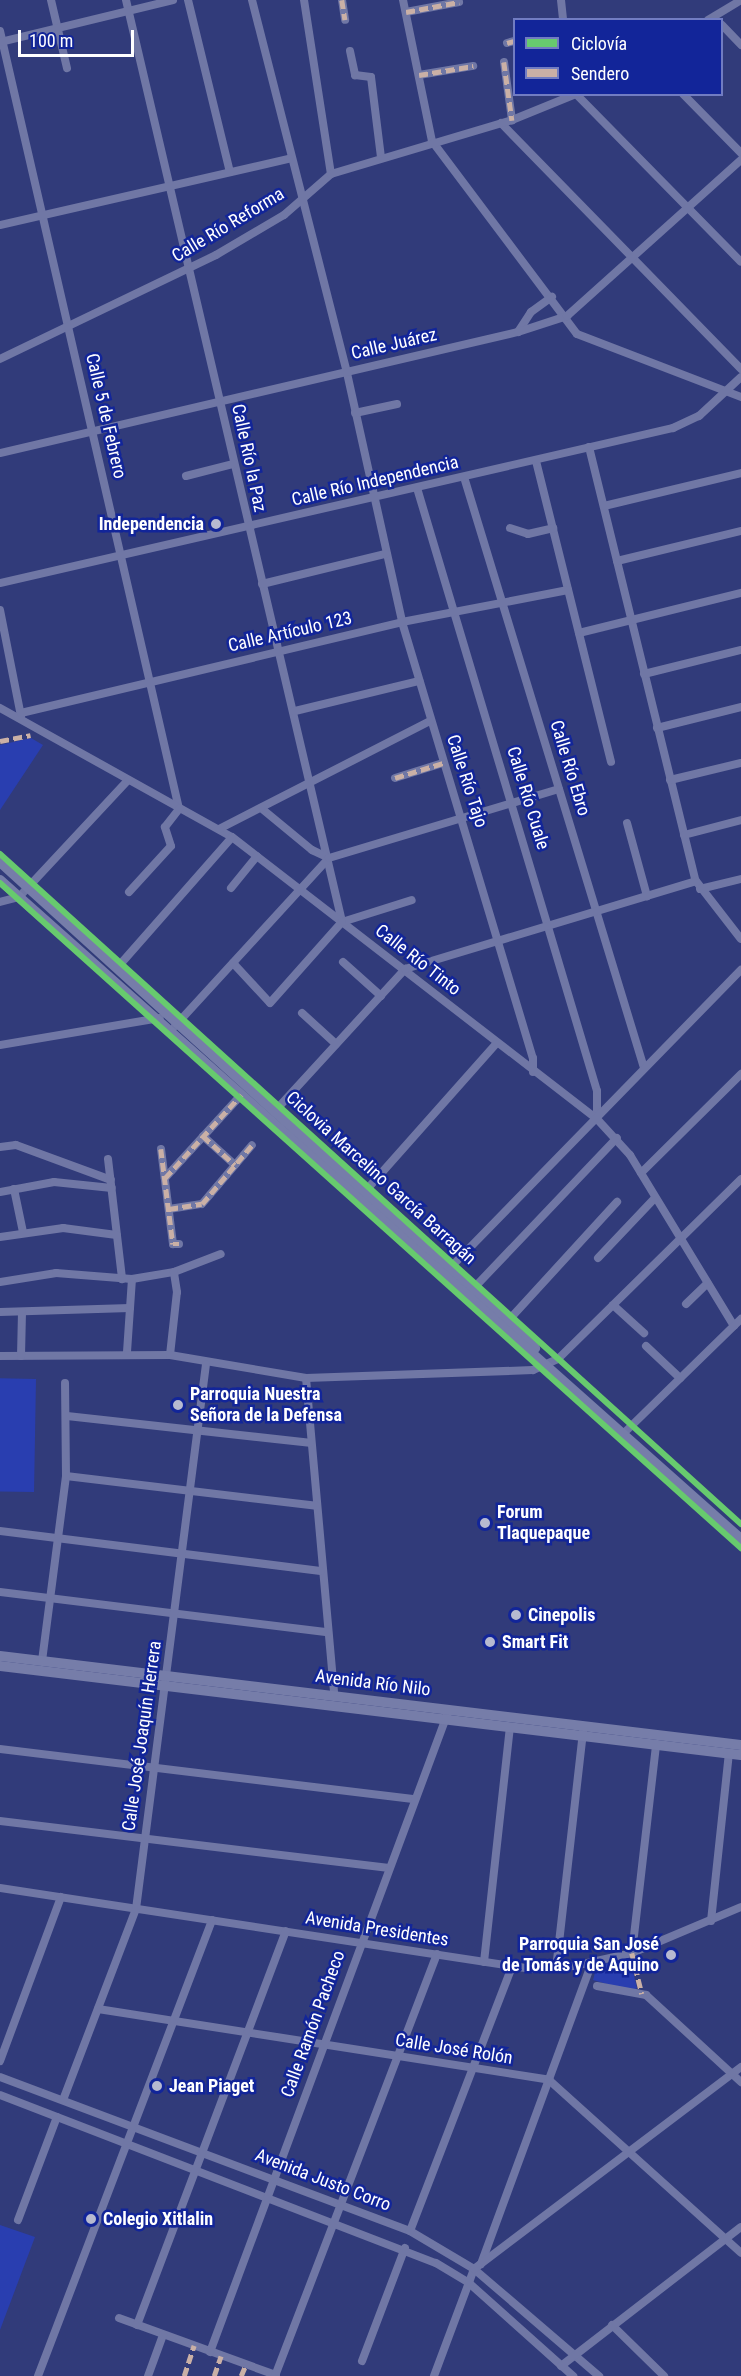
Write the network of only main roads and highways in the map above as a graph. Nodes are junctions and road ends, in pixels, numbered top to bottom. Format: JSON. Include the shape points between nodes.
{"nodes":[{"id":1,"x":0,"y":862,"type":"edge"},
{"id":2,"x":0,"y":880,"type":"edge"},
{"id":3,"x":172,"y":1024,"type":"junction"},
{"id":4,"x":361,"y":1196,"type":"junction"},
{"id":5,"x":548,"y":1364,"type":"junction"},
{"id":6,"x":741,"y":1539,"type":"edge"},
{"id":7,"x":0,"y":1656,"type":"edge"},
{"id":8,"x":0,"y":1666,"type":"edge"},
{"id":9,"x":167,"y":1681,"type":"junction"},
{"id":10,"x":447,"y":1714,"type":"junction"},
{"id":11,"x":583,"y":1731,"type":"junction"},
{"id":12,"x":694,"y":1744,"type":"junction"},
{"id":13,"x":741,"y":1745,"type":"edge"},
{"id":14,"x":741,"y":1755,"type":"edge"}],
"edges":[{"from":1,"to":3,"type":"main road","via":[[117,968]]},
{"from":2,"to":3,"type":"main road","via":[[156,1018]]},
{"from":3,"to":4,"type":"main road","via":[[275,1111]]},
{"from":3,"to":4,"type":"main road","via":[[241,1095]]},
{"from":4,"to":5,"type":"main road"},
{"from":4,"to":5,"type":"main road","via":[[449,1269]]},
{"from":5,"to":6,"type":"main road"},
{"from":7,"to":9,"type":"main road","name":"Avenida Río Nilo"},
{"from":8,"to":9,"type":"main road","name":"Avenida Río Nilo"},
{"from":9,"to":10,"type":"main road","name":"Avenida Río Nilo"},
{"from":9,"to":10,"type":"main road","name":"Avenida Río Nilo","via":[[334,1694]]},
{"from":10,"to":11,"type":"main road","name":"Avenida Río Nilo"},
{"from":10,"to":11,"type":"main road","name":"Avenida Río Nilo","via":[[510,1727]]},
{"from":11,"to":12,"type":"main road","name":"Avenida Río Nilo"},
{"from":11,"to":12,"type":"main road","name":"Avenida Río Nilo","via":[[656,1745]]},
{"from":12,"to":13,"type":"main road","name":"Avenida Río Nilo"},
{"from":12,"to":14,"type":"main road","name":"Avenida Río Nilo"}]}
